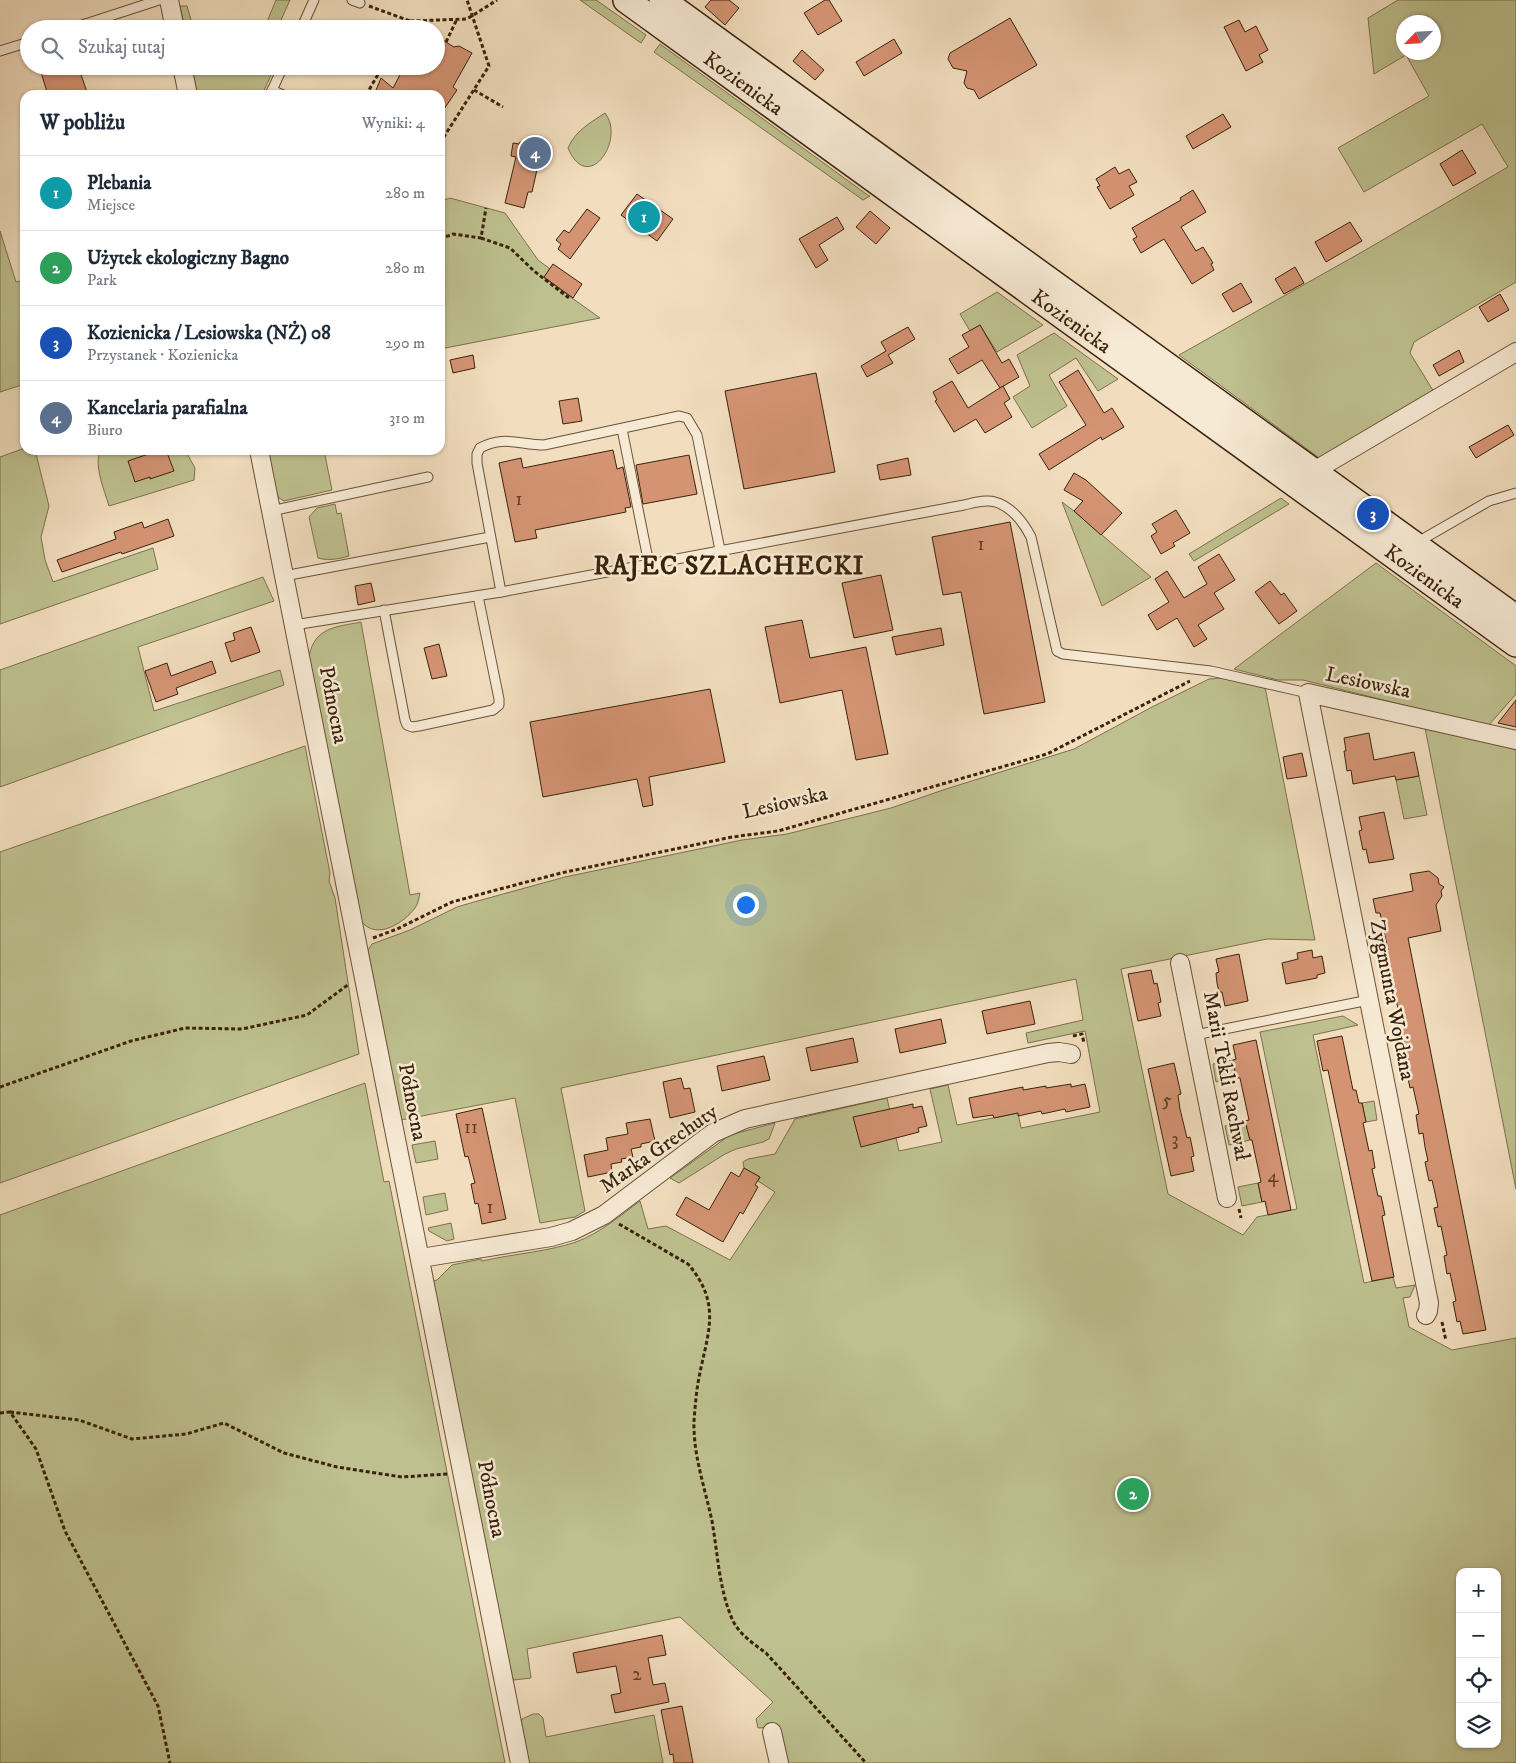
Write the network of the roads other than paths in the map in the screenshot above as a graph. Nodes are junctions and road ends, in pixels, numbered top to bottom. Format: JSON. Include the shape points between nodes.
{"nodes":[{"id":1,"x":159,"y":0,"type":"edge"},
{"id":2,"x":169,"y":0,"type":"edge"},
{"id":3,"x":314,"y":0,"type":"edge"},
{"id":4,"x":626,"y":0,"type":"edge"},
{"id":5,"x":662,"y":0,"type":"edge"},
{"id":6,"x":98,"y":20,"type":"edge"},
{"id":7,"x":173,"y":20,"type":"edge"},
{"id":8,"x":305,"y":20,"type":"edge"},
{"id":9,"x":20,"y":45,"type":"edge"},
{"id":10,"x":0,"y":51,"type":"edge"},
{"id":11,"x":184,"y":75,"type":"edge"},
{"id":12,"x":279,"y":75,"type":"edge"},
{"id":13,"x":187,"y":90,"type":"edge"},
{"id":14,"x":272,"y":90,"type":"edge"},
{"id":15,"x":1516,"y":352,"type":"edge"},
{"id":16,"x":622,"y":429,"type":"junction"},
{"id":17,"x":260,"y":455,"type":"edge"},
{"id":18,"x":1314,"y":471,"type":"junction"},
{"id":19,"x":428,"y":477,"type":"dead end"},
{"id":20,"x":1516,"y":493,"type":"edge"},
{"id":21,"x":271,"y":511,"type":"junction"},
{"id":22,"x":490,"y":536,"type":"junction"},
{"id":23,"x":1415,"y":544,"type":"junction"},
{"id":24,"x":720,"y":550,"type":"junction"},
{"id":25,"x":649,"y":564,"type":"junction"},
{"id":26,"x":284,"y":576,"type":"junction"},
{"id":27,"x":501,"y":592,"type":"junction"},
{"id":28,"x":478,"y":596,"type":"junction"},
{"id":29,"x":384,"y":610,"type":"junction"},
{"id":30,"x":1516,"y":618,"type":"edge"},
{"id":31,"x":294,"y":625,"type":"junction"},
{"id":32,"x":1516,"y":644,"type":"edge"},
{"id":33,"x":1308,"y":693,"type":"junction"},
{"id":34,"x":1516,"y":740,"type":"edge"},
{"id":35,"x":1180,"y":963,"type":"dead end"},
{"id":36,"x":1369,"y":1000,"type":"junction"},
{"id":37,"x":1195,"y":1035,"type":"junction"},
{"id":38,"x":1071,"y":1054,"type":"dead end"},
{"id":39,"x":1233,"y":1203,"type":"road end"},
{"id":40,"x":421,"y":1258,"type":"junction"},
{"id":41,"x":1426,"y":1315,"type":"dead end"},
{"id":42,"x":772,"y":1732,"type":"dead end"},
{"id":43,"x":520,"y":1763,"type":"edge"},
{"id":44,"x":779,"y":1763,"type":"edge"}],
"edges":[{"from":1,"to":6,"type":"lane"},
{"from":2,"to":7,"type":"street"},
{"from":3,"to":8,"type":"lane"},
{"from":4,"to":32,"type":"main road","name":"Kozienicka"},
{"from":5,"to":18,"type":"main road","name":"Kozienicka"},
{"from":9,"to":10,"type":"lane"},
{"from":11,"to":13,"type":"street"},
{"from":12,"to":14,"type":"lane"},
{"from":15,"to":18,"type":"street"},
{"from":16,"to":22,"type":"lane","via":[[544,445],[508,440],[495,441],[480,448],[477,464]]},
{"from":16,"to":24,"type":"lane","via":[[679,416],[687,418],[697,435]]},
{"from":16,"to":25,"type":"lane"},
{"from":17,"to":21,"type":"street","name":"Północna"},
{"from":18,"to":23,"type":"main road","name":"Kozienicka"},
{"from":19,"to":21,"type":"lane"},
{"from":20,"to":23,"type":"lane","via":[[1489,500]]},
{"from":21,"to":26,"type":"street","name":"Północna"},
{"from":22,"to":26,"type":"lane"},
{"from":22,"to":27,"type":"lane"},
{"from":23,"to":30,"type":"main road","name":"Kozienicka"},
{"from":24,"to":25,"type":"lane"},
{"from":24,"to":33,"type":"lane","name":"Lesiowska","via":[[994,501],[1023,523],[1031,537],[1057,651],[1211,670]]},
{"from":25,"to":27,"type":"lane"},
{"from":26,"to":31,"type":"street","name":"Północna"},
{"from":27,"to":28,"type":"lane"},
{"from":28,"to":29,"type":"lane"},
{"from":28,"to":29,"type":"lane","via":[[499,705],[493,710],[419,726],[407,725],[405,720]]},
{"from":29,"to":31,"type":"lane"},
{"from":31,"to":40,"type":"street","name":"Północna"},
{"from":33,"to":34,"type":"street","name":"Lesiowska"},
{"from":33,"to":36,"type":"street","name":"Zygmunta Wojdana"},
{"from":35,"to":37,"type":"street","name":"Marii Tekli Rachwał"},
{"from":36,"to":37,"type":"lane"},
{"from":36,"to":41,"type":"street","name":"Zygmunta Wojdana","via":[[1429,1303]]},
{"from":37,"to":39,"type":"street","name":"Marii Tekli Rachwał"},
{"from":38,"to":40,"type":"street","name":"Marka Grechuty","via":[[1048,1053],[745,1118],[713,1133],[604,1215],[572,1231]]},
{"from":40,"to":43,"type":"street","name":"Północna"},
{"from":42,"to":44,"type":"street"}]}
